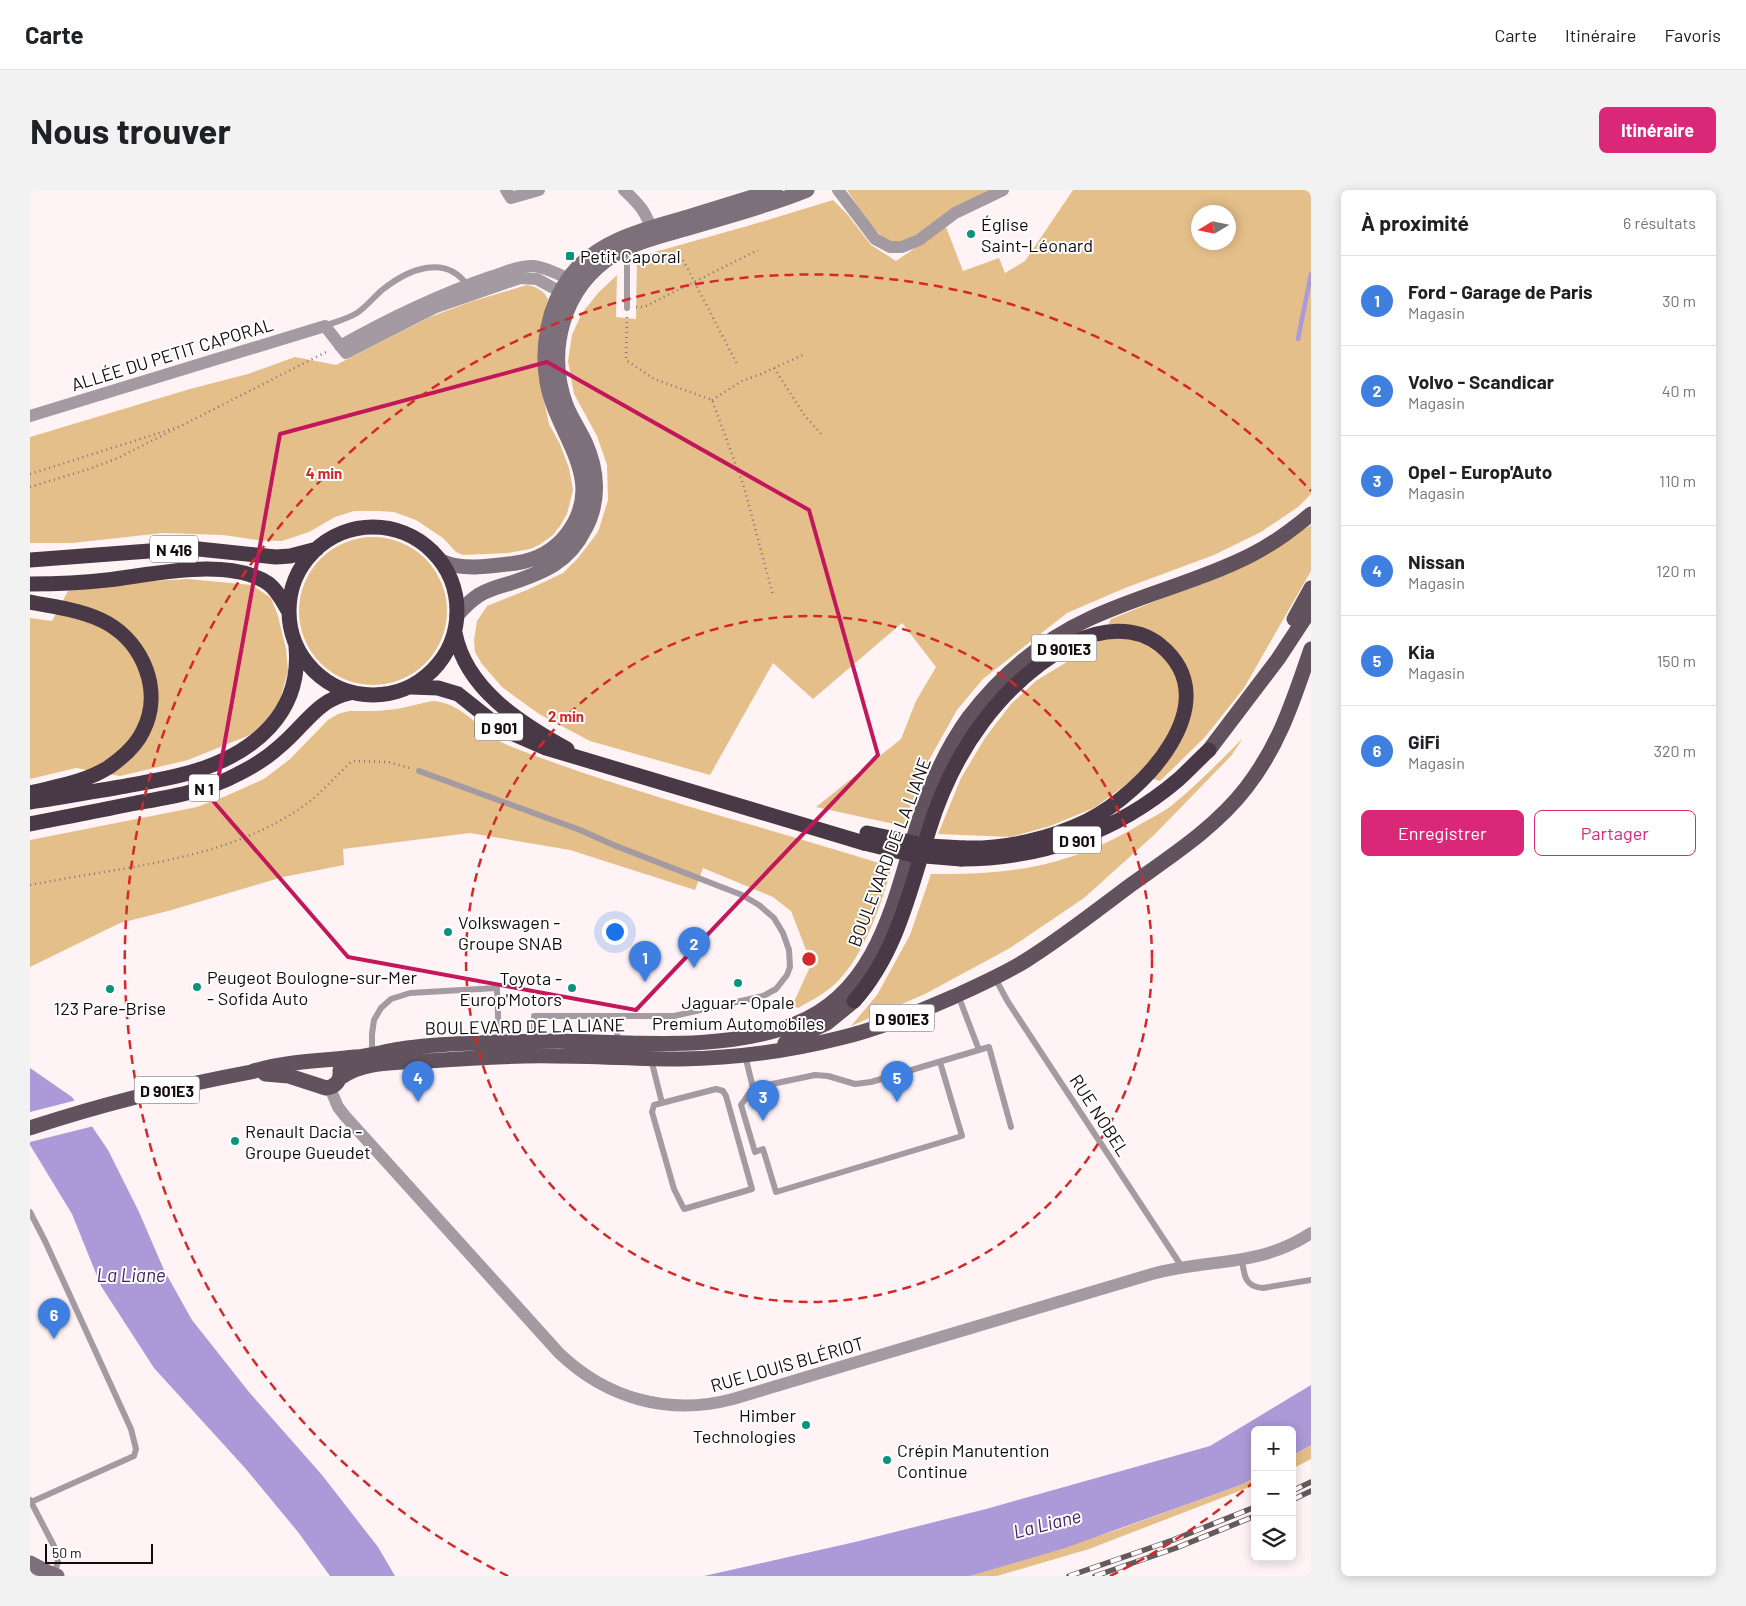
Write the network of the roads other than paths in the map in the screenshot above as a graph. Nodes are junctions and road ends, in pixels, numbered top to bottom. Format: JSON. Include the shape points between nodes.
{"nodes":[{"id":1,"x":506,"y":190,"type":"edge"},
{"id":2,"x":539,"y":190,"type":"edge"},
{"id":3,"x":624,"y":190,"type":"edge"},
{"id":4,"x":774,"y":190,"type":"edge"},
{"id":5,"x":807,"y":190,"type":"edge"},
{"id":6,"x":1003,"y":190,"type":"edge"},
{"id":7,"x":841,"y":191,"type":"edge"},
{"id":8,"x":653,"y":233,"type":"junction"},
{"id":9,"x":627,"y":248,"type":"junction"},
{"id":10,"x":570,"y":289,"type":"junction"},
{"id":11,"x":469,"y":290,"type":"junction"},
{"id":12,"x":627,"y":308,"type":"road end"},
{"id":13,"x":325,"y":326,"type":"junction"},
{"id":14,"x":30,"y":416,"type":"edge"},
{"id":15,"x":1311,"y":514,"type":"edge"},
{"id":16,"x":317,"y":549,"type":"junction"},
{"id":17,"x":30,"y":560,"type":"edge"},
{"id":18,"x":441,"y":561,"type":"junction"},
{"id":19,"x":30,"y":584,"type":"edge"},
{"id":20,"x":1311,"y":588,"type":"edge"},
{"id":21,"x":30,"y":602,"type":"edge"},
{"id":22,"x":1311,"y":609,"type":"edge"},
{"id":23,"x":289,"y":612,"type":"junction"},
{"id":24,"x":457,"y":615,"type":"junction"},
{"id":25,"x":455,"y":633,"type":"junction"},
{"id":26,"x":296,"y":644,"type":"junction"},
{"id":27,"x":1311,"y":649,"type":"edge"},
{"id":28,"x":411,"y":687,"type":"junction"},
{"id":29,"x":350,"y":692,"type":"junction"},
{"id":30,"x":1241,"y":708,"type":"junction"},
{"id":31,"x":1209,"y":750,"type":"joint"},
{"id":32,"x":593,"y":761,"type":"junction"},
{"id":33,"x":419,"y":772,"type":"road end"},
{"id":34,"x":30,"y":793,"type":"edge"},
{"id":35,"x":30,"y":802,"type":"edge"},
{"id":36,"x":30,"y":824,"type":"edge"},
{"id":37,"x":962,"y":854,"type":"junction"},
{"id":38,"x":995,"y":977,"type":"junction"},
{"id":39,"x":958,"y":995,"type":"junction"},
{"id":40,"x":854,"y":1001,"type":"joint"},
{"id":41,"x":618,"y":1016,"type":"junction"},
{"id":42,"x":499,"y":1042,"type":"junction"},
{"id":43,"x":534,"y":1042,"type":"junction"},
{"id":44,"x":617,"y":1043,"type":"junction"},
{"id":45,"x":978,"y":1050,"type":"junction"},
{"id":46,"x":748,"y":1053,"type":"junction"},
{"id":47,"x":372,"y":1055,"type":"junction"},
{"id":48,"x":490,"y":1057,"type":"junction"},
{"id":49,"x":610,"y":1057,"type":"junction"},
{"id":50,"x":650,"y":1058,"type":"junction"},
{"id":51,"x":323,"y":1060,"type":"junction"},
{"id":52,"x":940,"y":1062,"type":"junction"},
{"id":53,"x":251,"y":1072,"type":"junction"},
{"id":54,"x":329,"y":1083,"type":"junction"},
{"id":55,"x":753,"y":1088,"type":"junction"},
{"id":56,"x":662,"y":1103,"type":"junction"},
{"id":57,"x":79,"y":1112,"type":"junction"},
{"id":58,"x":30,"y":1122,"type":"edge"},
{"id":59,"x":1011,"y":1127,"type":"dead end"},
{"id":60,"x":30,"y":1128,"type":"edge"},
{"id":61,"x":30,"y":1212,"type":"edge"},
{"id":62,"x":1311,"y":1234,"type":"edge"},
{"id":63,"x":1242,"y":1260,"type":"junction"},
{"id":64,"x":1182,"y":1267,"type":"junction"},
{"id":65,"x":1311,"y":1280,"type":"edge"},
{"id":66,"x":31,"y":1501,"type":"edge"},
{"id":67,"x":33,"y":1568,"type":"edge"},
{"id":68,"x":56,"y":1575,"type":"edge"}],
"edges":[{"from":1,"to":2,"type":"street","via":[[511,198]]},
{"from":3,"to":8,"type":"street","via":[[642,208]]},
{"from":4,"to":8,"type":"main road"},
{"from":5,"to":8,"type":"main road","via":[[762,206]]},
{"from":6,"to":7,"type":"street","via":[[955,213],[919,240],[902,247],[890,247],[875,239]]},
{"from":8,"to":9,"type":"main road"},
{"from":8,"to":10,"type":"main road","via":[[624,237],[600,250],[584,261]]},
{"from":9,"to":10,"type":"main road"},
{"from":9,"to":12,"type":"lane"},
{"from":10,"to":11,"type":"street","via":[[544,269],[528,266]]},
{"from":10,"to":18,"type":"main road","via":[[547,332],[544,354],[553,406],[581,472],[583,493],[578,516],[557,545],[532,560],[465,566]]},
{"from":10,"to":24,"type":"main road","via":[[557,364],[566,405],[593,464],[596,494],[590,519],[577,543],[558,562],[540,573],[481,594]]},
{"from":11,"to":13,"type":"lane","name":"ALLÉE DU PETIT CAPORAL","via":[[457,274],[444,268],[421,269],[389,285],[356,314]]},
{"from":11,"to":13,"type":"street","via":[[346,353]]},
{"from":13,"to":14,"type":"street","name":"ALLÉE DU PETIT CAPORAL"},
{"from":15,"to":44,"type":"main road","name":"BOULEVARD DE LA LIANE","number":"D 901E3","via":[[1275,541],[1242,559],[1080,624],[1046,643],[1002,680],[971,715],[943,761],[924,806],[887,920],[865,965],[838,999],[806,1020],[754,1035],[686,1043]]},
{"from":16,"to":17,"type":"highway","number":"N 416","via":[[276,557],[189,548]]},
{"from":16,"to":18,"type":"highway","via":[[349,531],[366,527],[385,528],[414,537]]},
{"from":16,"to":23,"type":"highway","via":[[296,577]]},
{"from":18,"to":24,"type":"highway","via":[[453,584]]},
{"from":19,"to":23,"type":"highway","number":"N 416","via":[[103,580],[184,569],[223,571],[252,576],[268,584]]},
{"from":20,"to":30,"type":"main road","number":"D 901"},
{"from":21,"to":34,"type":"highway","via":[[90,615],[118,630],[143,661],[151,694],[143,732],[117,761],[84,779]]},
{"from":22,"to":30,"type":"main road","number":"D 901"},
{"from":23,"to":26,"type":"highway"},
{"from":24,"to":25,"type":"highway"},
{"from":25,"to":28,"type":"highway","via":[[439,664]]},
{"from":25,"to":32,"type":"highway","number":"D 901","via":[[465,664],[495,700],[564,747]]},
{"from":26,"to":29,"type":"highway","via":[[307,664],[320,676]]},
{"from":26,"to":35,"type":"highway","number":"N 1","via":[[295,676],[284,710],[271,728],[242,750],[178,776]]},
{"from":27,"to":38,"type":"main road","name":"BOULEVARD DE LA LIANE","number":"D 901E3","via":[[1284,724],[1260,768],[1238,798],[1208,826],[1046,948]]},
{"from":28,"to":29,"type":"highway","via":[[384,695]]},
{"from":28,"to":32,"type":"highway","number":"D 901","via":[[451,692],[465,698],[508,732],[546,748]]},
{"from":29,"to":36,"type":"highway","number":"N 1","via":[[325,702],[275,751],[219,783],[174,796]]},
{"from":30,"to":31,"type":"main road","number":"D 901"},
{"from":31,"to":37,"type":"highway","number":"D 901","via":[[1153,799],[1090,835],[1025,854],[987,859]]},
{"from":32,"to":37,"type":"highway","number":"D 901","bridge":true,"via":[[706,796],[866,838],[913,855]]},
{"from":33,"to":41,"type":"lane","via":[[580,830],[731,890],[759,905],[779,925],[789,950],[790,967],[782,983],[770,993],[674,1016]]},
{"from":37,"to":40,"type":"highway","number":"D 901E3","via":[[1038,839],[1069,829],[1106,809],[1143,780],[1173,742],[1184,711],[1186,693],[1182,676],[1166,651],[1151,639],[1134,633],[1097,633],[1052,656],[1022,678],[998,703],[970,739],[951,773],[932,821],[899,926],[878,970]]},
{"from":38,"to":39,"type":"main road","name":"BOULEVARD DE LA LIANE","number":"D 901E3"},
{"from":38,"to":64,"type":"lane","name":"RUE NOBEL","via":[[1008,1002]]},
{"from":39,"to":45,"type":"lane"},
{"from":39,"to":46,"type":"main road","name":"BOULEVARD DE LA LIANE","number":"D 901E3","via":[[839,1038]]},
{"from":40,"to":46,"type":"main road","number":"D 901E3","via":[[835,1018],[810,1032]]},
{"from":41,"to":43,"type":"lane","via":[[534,1016]]},
{"from":41,"to":44,"type":"lane"},
{"from":42,"to":43,"type":"main road","name":"BOULEVARD DE LA LIANE","number":"D 901E3"},
{"from":42,"to":47,"type":"main road","name":"BOULEVARD DE LA LIANE","number":"D 901E3","via":[[427,1046]]},
{"from":42,"to":47,"type":"lane","via":[[497,988],[410,993],[391,999],[377,1014]]},
{"from":42,"to":48,"type":"lane","via":[[497,1051]]},
{"from":43,"to":44,"type":"main road","name":"BOULEVARD DE LA LIANE","number":"D 901E3"},
{"from":44,"to":49,"type":"lane"},
{"from":45,"to":52,"type":"lane"},
{"from":45,"to":59,"type":"lane","via":[[989,1047]]},
{"from":46,"to":50,"type":"main road","name":"BOULEVARD DE LA LIANE","number":"D 901E3","via":[[702,1058]]},
{"from":46,"to":55,"type":"lane"},
{"from":47,"to":51,"type":"main road","name":"BOULEVARD DE LA LIANE","number":"D 901E3"},
{"from":48,"to":49,"type":"main road","name":"BOULEVARD DE LA LIANE","number":"D 901E3"},
{"from":48,"to":54,"type":"main road","name":"BOULEVARD DE LA LIANE","number":"D 901E3","via":[[372,1065],[355,1068]]},
{"from":49,"to":50,"type":"main road","name":"BOULEVARD DE LA LIANE","number":"D 901E3"},
{"from":50,"to":56,"type":"lane"},
{"from":51,"to":53,"type":"main road","name":"BOULEVARD DE LA LIANE","number":"D 901E3","via":[[270,1066]]},
{"from":51,"to":54,"type":"main road","via":[[334,1061],[340,1071]]},
{"from":51,"to":54,"type":"main road","via":[[313,1066],[312,1080]]},
{"from":52,"to":55,"type":"lane","via":[[871,1082],[855,1084],[814,1075]]},
{"from":52,"to":55,"type":"lane","via":[[962,1136],[776,1192],[763,1149],[755,1152],[741,1105]]},
{"from":53,"to":54,"type":"main road","name":"BOULEVARD DE LA LIANE"},
{"from":53,"to":57,"type":"main road","name":"BOULEVARD DE LA LIANE","number":"D 901E3"},
{"from":54,"to":64,"type":"street","name":"RUE LOUIS BLÉRIOT","via":[[345,1116],[559,1353],[598,1383],[650,1402],[690,1406],[726,1401]]},
{"from":56,"to":56,"type":"lane","via":[[654,1105],[652,1112],[674,1189],[684,1209],[752,1188],[723,1091],[716,1089]]},
{"from":57,"to":58,"type":"main road","number":"D 901E3"},
{"from":57,"to":60,"type":"main road","number":"D 901E3"},
{"from":61,"to":66,"type":"lane","via":[[131,1429],[136,1449],[134,1456]]},
{"from":62,"to":63,"type":"street","name":"RUE LOUIS BLÉRIOT","via":[[1276,1252]]},
{"from":63,"to":64,"type":"street","name":"RUE LOUIS BLÉRIOT"},
{"from":63,"to":65,"type":"lane","via":[[1246,1280],[1256,1288]]},
{"from":66,"to":68,"type":"lane","via":[[55,1548]]},
{"from":67,"to":68,"type":"main road"}]}
